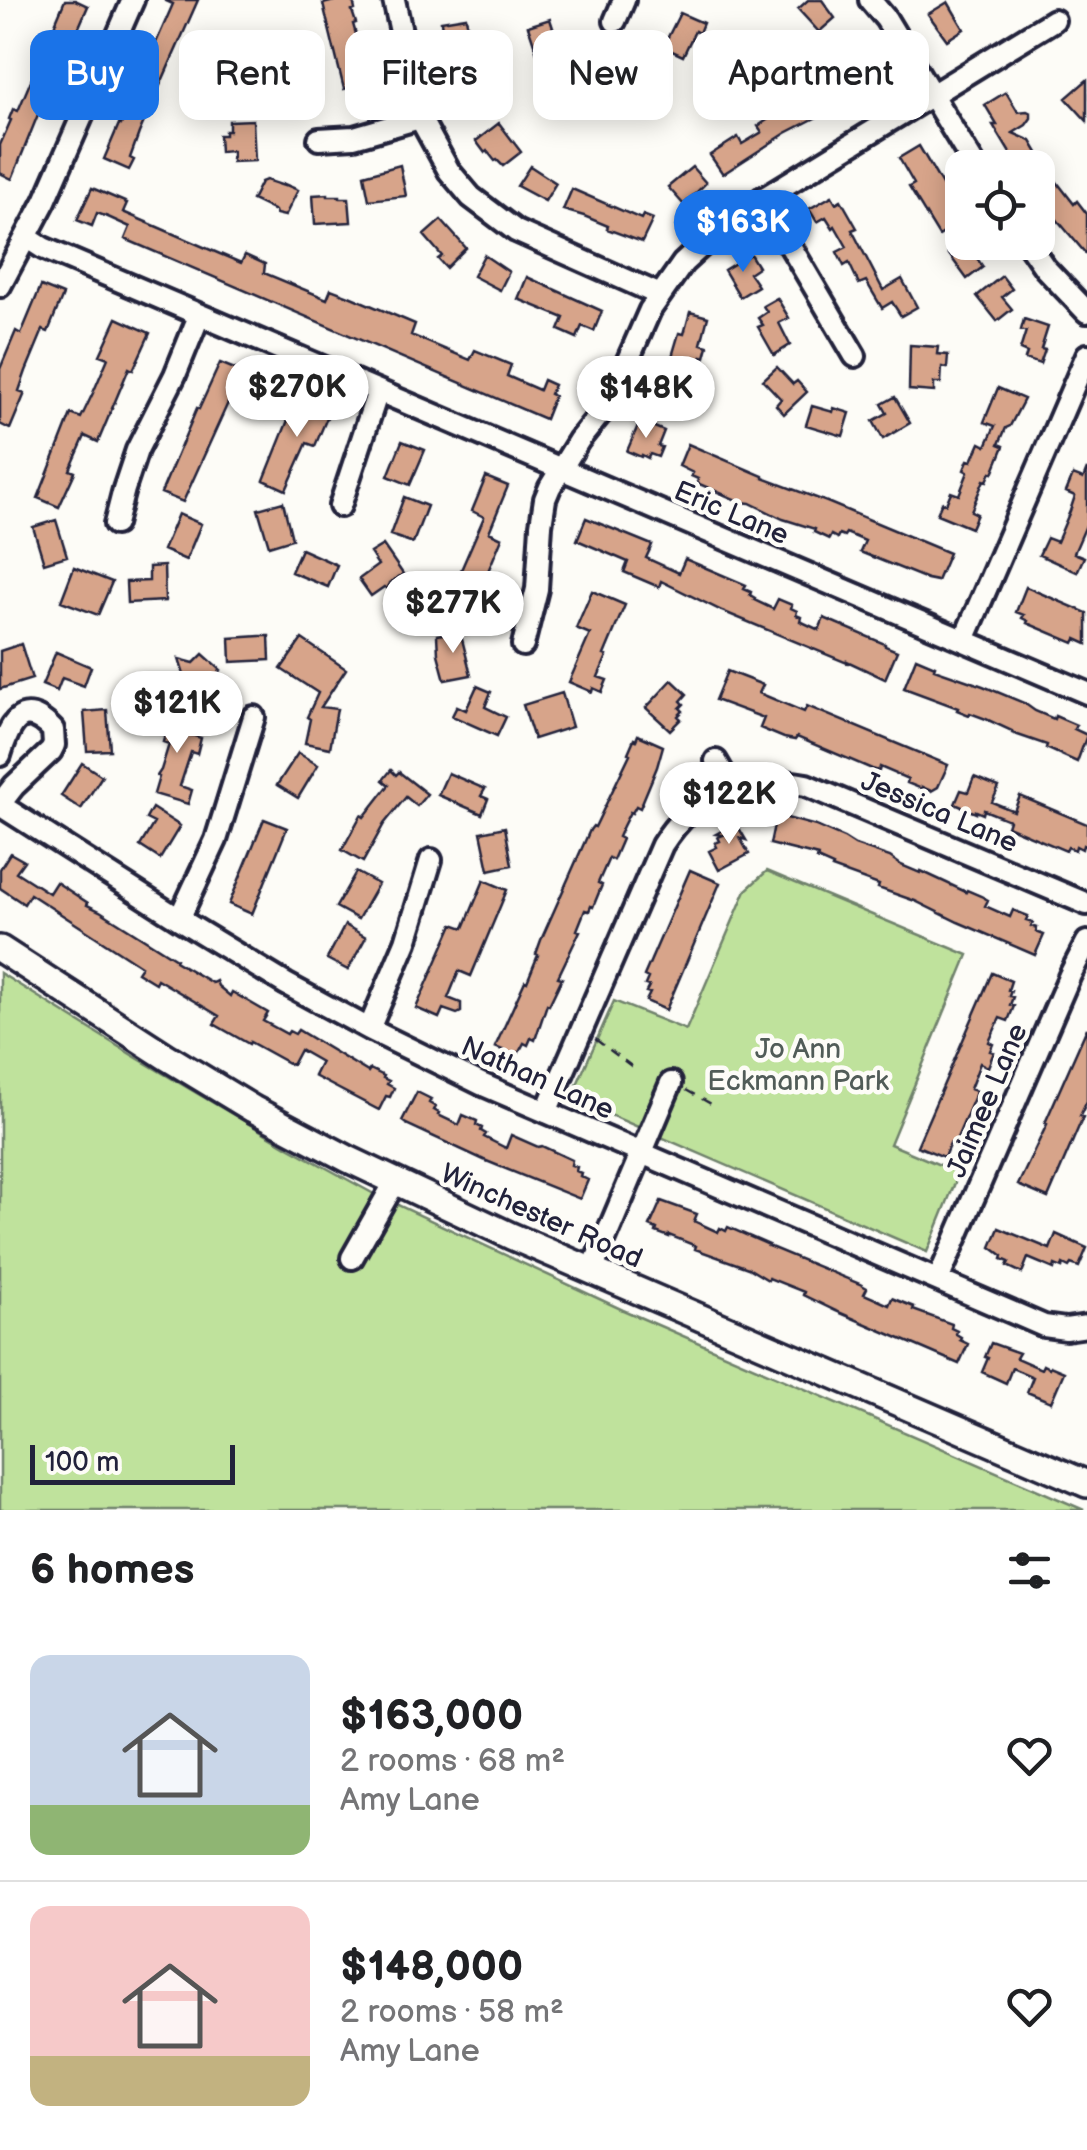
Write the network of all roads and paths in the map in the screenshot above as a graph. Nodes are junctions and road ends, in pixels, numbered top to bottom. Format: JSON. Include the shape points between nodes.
{"nodes":[{"id":1,"x":133,"y":0,"type":"edge"},
{"id":2,"x":394,"y":0,"type":"edge"},
{"id":3,"x":624,"y":0,"type":"edge"},
{"id":4,"x":870,"y":0,"type":"edge"},
{"id":5,"x":616,"y":20,"type":"dead end"},
{"id":6,"x":1054,"y":20,"type":"dead end"},
{"id":7,"x":401,"y":30,"type":"edge"},
{"id":8,"x":932,"y":95,"type":"junction"},
{"id":9,"x":413,"y":120,"type":"edge"},
{"id":10,"x":421,"y":120,"type":"edge"},
{"id":11,"x":318,"y":139,"type":"dead end"},
{"id":12,"x":965,"y":150,"type":"edge"},
{"id":13,"x":762,"y":198,"type":"junction"},
{"id":14,"x":26,"y":237,"type":"junction"},
{"id":15,"x":1041,"y":260,"type":"edge"},
{"id":16,"x":0,"y":286,"type":"edge"},
{"id":17,"x":660,"y":295,"type":"junction"},
{"id":18,"x":1087,"y":312,"type":"edge"},
{"id":19,"x":200,"y":316,"type":"junction"},
{"id":20,"x":1087,"y":355,"type":"edge"},
{"id":21,"x":855,"y":356,"type":"dead end"},
{"id":22,"x":378,"y":392,"type":"junction"},
{"id":23,"x":560,"y":469,"type":"junction"},
{"id":24,"x":340,"y":506,"type":"dead end"},
{"id":25,"x":116,"y":524,"type":"dead end"},
{"id":26,"x":964,"y":640,"type":"junction"},
{"id":27,"x":523,"y":646,"type":"dead end"},
{"id":28,"x":1087,"y":693,"type":"edge"},
{"id":29,"x":254,"y":718,"type":"dead end"},
{"id":30,"x":0,"y":755,"type":"edge"},
{"id":31,"x":716,"y":761,"type":"dead end"},
{"id":32,"x":731,"y":787,"type":"junction"},
{"id":33,"x":0,"y":804,"type":"edge"},
{"id":34,"x":431,"y":860,"type":"dead end"},
{"id":35,"x":1087,"y":904,"type":"edge"},
{"id":36,"x":179,"y":919,"type":"junction"},
{"id":37,"x":1087,"y":942,"type":"edge"},
{"id":38,"x":0,"y":949,"type":"edge"},
{"id":39,"x":369,"y":1029,"type":"junction"},
{"id":40,"x":581,"y":1030,"type":"junction"},
{"id":41,"x":634,"y":1068,"type":"dead end"},
{"id":42,"x":671,"y":1084,"type":"joint"},
{"id":43,"x":714,"y":1105,"type":"dead end"},
{"id":44,"x":546,"y":1112,"type":"junction"},
{"id":45,"x":642,"y":1153,"type":"junction"},
{"id":46,"x":395,"y":1182,"type":"junction"},
{"id":47,"x":352,"y":1258,"type":"dead end"},
{"id":48,"x":592,"y":1270,"type":"junction"},
{"id":49,"x":938,"y":1280,"type":"junction"},
{"id":50,"x":1087,"y":1326,"type":"edge"},
{"id":51,"x":1087,"y":1484,"type":"edge"}],
"edges":[{"from":1,"to":14,"type":"street"},
{"from":2,"to":7,"type":"street"},
{"from":3,"to":5,"type":"street"},
{"from":4,"to":8,"type":"street"},
{"from":6,"to":8,"type":"street"},
{"from":8,"to":12,"type":"street"},
{"from":8,"to":13,"type":"street"},
{"from":9,"to":11,"type":"street","via":[[354,138]]},
{"from":10,"to":17,"type":"street","via":[[449,171],[494,217]]},
{"from":13,"to":17,"type":"street","via":[[706,240]]},
{"from":13,"to":21,"type":"street"},
{"from":14,"to":16,"type":"street"},
{"from":14,"to":19,"type":"street","name":"Eric Lane"},
{"from":15,"to":18,"type":"street"},
{"from":17,"to":23,"type":"street","via":[[609,403]]},
{"from":19,"to":22,"type":"street","name":"Eric Lane"},
{"from":19,"to":25,"type":"street","via":[[137,450]]},
{"from":20,"to":26,"type":"street"},
{"from":22,"to":23,"type":"street","name":"Eric Lane"},
{"from":22,"to":24,"type":"street"},
{"from":23,"to":26,"type":"street","name":"Eric Lane"},
{"from":23,"to":27,"type":"street","via":[[545,499],[537,589]]},
{"from":26,"to":28,"type":"street","name":"Eric Lane"},
{"from":29,"to":36,"type":"street","via":[[216,840]]},
{"from":30,"to":33,"type":"street","via":[[17,719],[38,718],[53,730],[52,751]]},
{"from":31,"to":32,"type":"street"},
{"from":32,"to":35,"type":"street","name":"Jessica Lane","via":[[766,780],[806,785]]},
{"from":32,"to":40,"type":"street","name":"Jessica Lane","via":[[683,817],[662,845]]},
{"from":33,"to":36,"type":"street","name":"Nathan Lane"},
{"from":34,"to":39,"type":"street"},
{"from":36,"to":39,"type":"street","name":"Nathan Lane"},
{"from":37,"to":49,"type":"street","name":"Jaimee Lane"},
{"from":38,"to":46,"type":"main road","name":"Winchester Road","via":[[253,1109]]},
{"from":39,"to":44,"type":"street","name":"Nathan Lane"},
{"from":40,"to":41,"type":"path"},
{"from":40,"to":44,"type":"street","name":"Jessica Lane"},
{"from":42,"to":43,"type":"path"},
{"from":42,"to":45,"type":"street"},
{"from":44,"to":45,"type":"street","name":"Nathan Lane"},
{"from":45,"to":48,"type":"street"},
{"from":45,"to":49,"type":"street","name":"Nathan Lane"},
{"from":46,"to":47,"type":"street"},
{"from":46,"to":48,"type":"main road","name":"Winchester Road"},
{"from":48,"to":51,"type":"main road","name":"Winchester Road"},
{"from":49,"to":50,"type":"street","name":"Nathan Lane","via":[[1044,1326]]}]}
